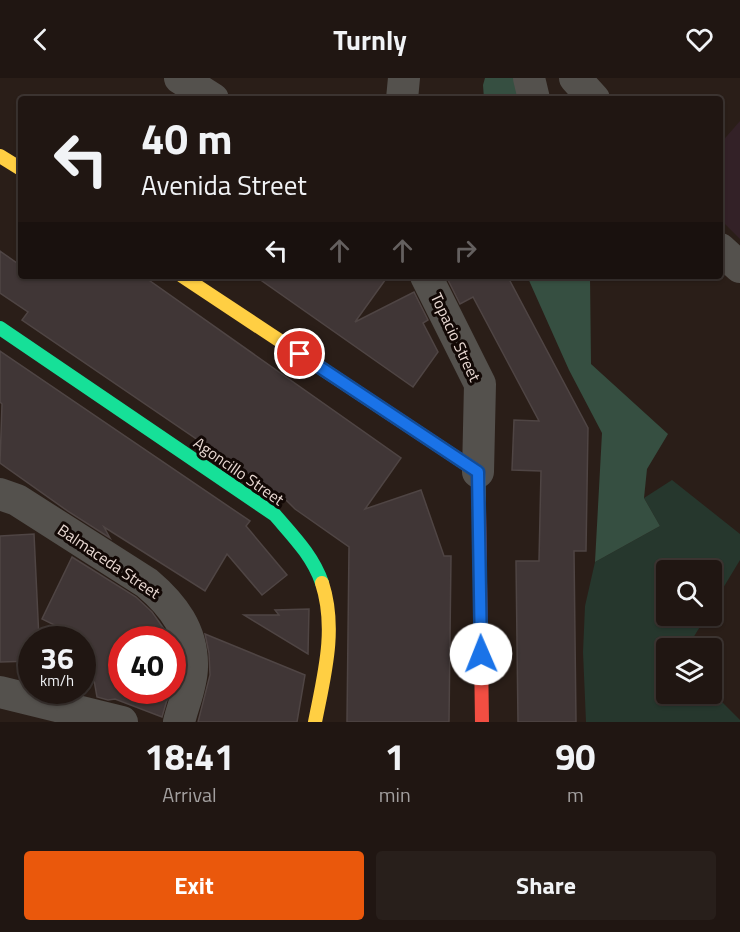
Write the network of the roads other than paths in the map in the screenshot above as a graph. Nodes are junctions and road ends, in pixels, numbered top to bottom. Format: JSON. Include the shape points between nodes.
{"nodes":[{"id":1,"x":180,"y":78,"type":"edge"},
{"id":2,"x":529,"y":78,"type":"edge"},
{"id":3,"x":575,"y":78,"type":"edge"},
{"id":4,"x":208,"y":96,"type":"edge"},
{"id":5,"x":533,"y":96,"type":"edge"},
{"id":6,"x":591,"y":96,"type":"edge"},
{"id":7,"x":0,"y":156,"type":"edge"},
{"id":8,"x":18,"y":168,"type":"edge"},
{"id":9,"x":723,"y":252,"type":"edge"},
{"id":10,"x":723,"y":264,"type":"edge"},
{"id":11,"x":740,"y":267,"type":"edge"},
{"id":12,"x":740,"y":278,"type":"edge"},
{"id":13,"x":187,"y":279,"type":"edge"},
{"id":14,"x":428,"y":279,"type":"edge"},
{"id":15,"x":0,"y":328,"type":"edge"},
{"id":16,"x":478,"y":472,"type":"junction"},
{"id":17,"x":0,"y":494,"type":"edge"},
{"id":18,"x":0,"y":692,"type":"edge"},
{"id":19,"x":122,"y":722,"type":"edge"},
{"id":20,"x":179,"y":722,"type":"edge"},
{"id":21,"x":315,"y":722,"type":"edge"},
{"id":22,"x":482,"y":722,"type":"edge"}],
"edges":[{"from":1,"to":4,"type":"street"},
{"from":2,"to":5,"type":"street"},
{"from":3,"to":6,"type":"street"},
{"from":7,"to":8,"type":"street"},
{"from":9,"to":11,"type":"street"},
{"from":10,"to":12,"type":"street"},
{"from":13,"to":16,"type":"street"},
{"from":14,"to":16,"type":"street","name":"Topacio Street","via":[[480,384]]},
{"from":15,"to":21,"type":"street","name":"Agoncillo Street","via":[[275,515],[301,545],[319,575],[331,641]]},
{"from":16,"to":22,"type":"street"},
{"from":17,"to":20,"type":"street","name":"Balmaceda Street","via":[[17,500],[147,583],[178,614],[190,642],[192,669]]},
{"from":18,"to":19,"type":"street"}]}
